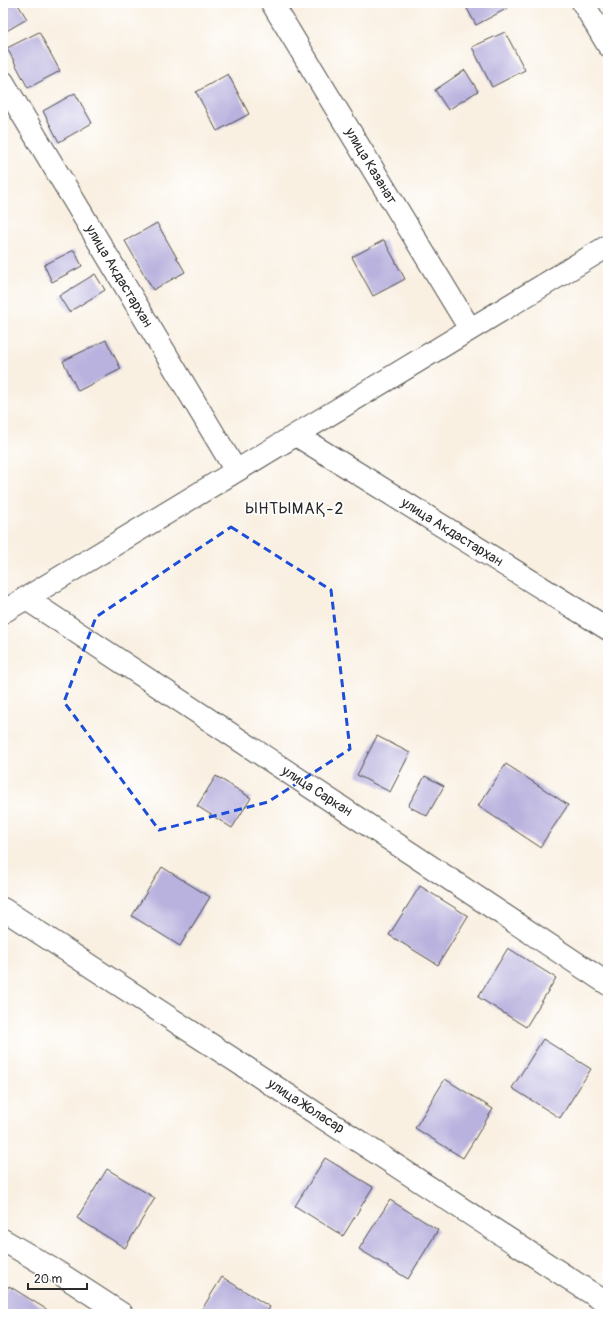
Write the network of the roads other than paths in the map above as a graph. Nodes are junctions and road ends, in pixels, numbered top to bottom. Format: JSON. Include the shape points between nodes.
{"nodes":[{"id":1,"x":272,"y":3,"type":"edge"},
{"id":2,"x":583,"y":3,"type":"edge"},
{"id":3,"x":608,"y":45,"type":"edge"},
{"id":4,"x":3,"y":82,"type":"edge"},
{"id":5,"x":608,"y":246,"type":"edge"},
{"id":6,"x":470,"y":329,"type":"junction"},
{"id":7,"x":296,"y":435,"type":"junction"},
{"id":8,"x":236,"y":471,"type":"junction"},
{"id":9,"x":25,"y":598,"type":"junction"},
{"id":10,"x":3,"y":612,"type":"edge"},
{"id":11,"x":608,"y":629,"type":"edge"},
{"id":12,"x":3,"y":909,"type":"edge"},
{"id":13,"x":608,"y":984,"type":"edge"},
{"id":14,"x":3,"y":1240,"type":"edge"},
{"id":15,"x":608,"y":1304,"type":"edge"},
{"id":16,"x":122,"y":1314,"type":"edge"}],
"edges":[{"from":1,"to":6,"type":"street","name":"улица Казанат"},
{"from":2,"to":3,"type":"street"},
{"from":4,"to":8,"type":"street","name":"улица Акдастархан"},
{"from":5,"to":6,"type":"street"},
{"from":6,"to":7,"type":"street"},
{"from":7,"to":8,"type":"street"},
{"from":7,"to":11,"type":"street","name":"улица Акдастархан"},
{"from":8,"to":9,"type":"street"},
{"from":9,"to":10,"type":"street"},
{"from":9,"to":13,"type":"street","name":"улица Саркан"},
{"from":12,"to":15,"type":"street","name":"улица Жоласар"},
{"from":14,"to":16,"type":"street"}]}
